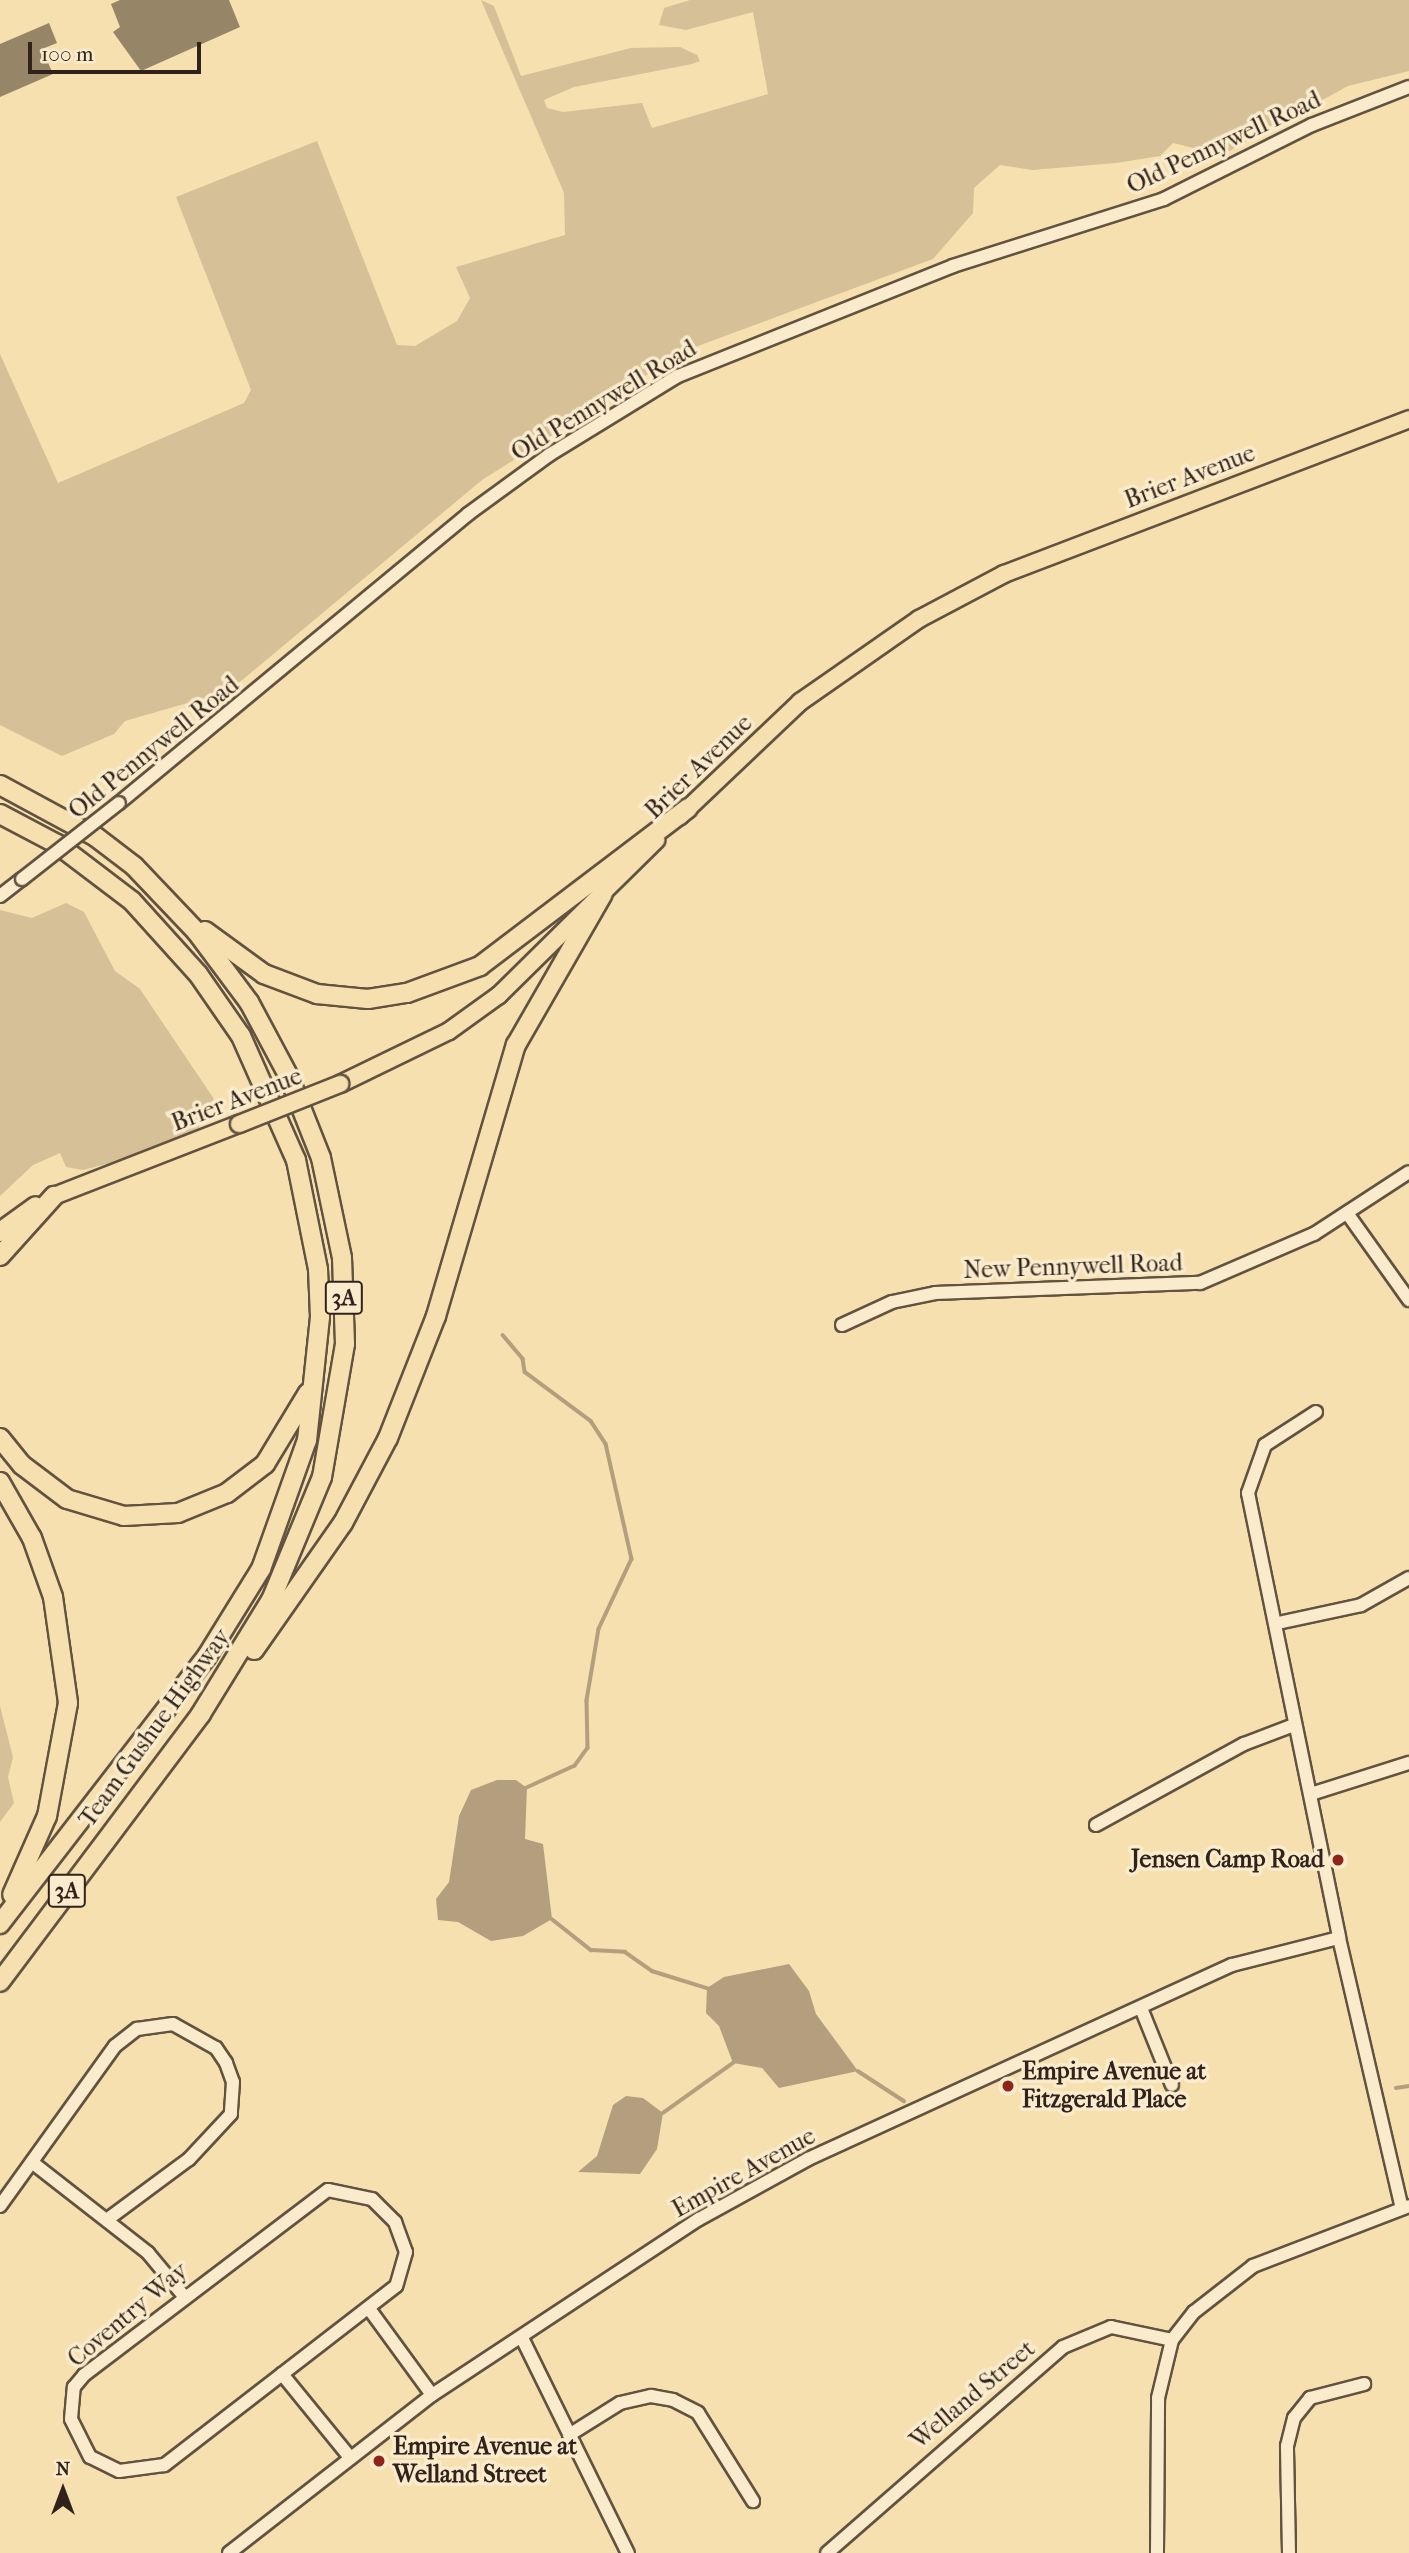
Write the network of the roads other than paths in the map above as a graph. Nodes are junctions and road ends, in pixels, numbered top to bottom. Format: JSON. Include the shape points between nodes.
{"nodes":[{"id":1,"x":1409,"y":87,"type":"edge"},
{"id":2,"x":1409,"y":419,"type":"edge"},
{"id":3,"x":0,"y":785,"type":"edge"},
{"id":4,"x":688,"y":808,"type":"junction"},
{"id":5,"x":0,"y":814,"type":"edge"},
{"id":6,"x":603,"y":894,"type":"junction"},
{"id":7,"x":0,"y":897,"type":"edge"},
{"id":8,"x":166,"y":898,"type":"junction"},
{"id":9,"x":1409,"y":1171,"type":"edge"},
{"id":10,"x":54,"y":1196,"type":"junction"},
{"id":11,"x":1347,"y":1213,"type":"junction"},
{"id":12,"x":0,"y":1232,"type":"edge"},
{"id":13,"x":0,"y":1256,"type":"edge"},
{"id":14,"x":1409,"y":1300,"type":"edge"},
{"id":15,"x":842,"y":1325,"type":"dead end"},
{"id":16,"x":317,"y":1362,"type":"junction"},
{"id":17,"x":1317,"y":1412,"type":"dead end"},
{"id":18,"x":0,"y":1438,"type":"edge"},
{"id":19,"x":0,"y":1482,"type":"edge"},
{"id":20,"x":1409,"y":1578,"type":"edge"},
{"id":21,"x":1278,"y":1623,"type":"junction"},
{"id":22,"x":201,"y":1714,"type":"junction"},
{"id":23,"x":1294,"y":1725,"type":"junction"},
{"id":24,"x":1409,"y":1763,"type":"edge"},
{"id":25,"x":1311,"y":1794,"type":"junction"},
{"id":26,"x":1096,"y":1825,"type":"dead end"},
{"id":27,"x":0,"y":1917,"type":"edge"},
{"id":28,"x":0,"y":1924,"type":"edge"},
{"id":29,"x":1339,"y":1938,"type":"junction"},
{"id":30,"x":0,"y":1982,"type":"edge"},
{"id":31,"x":1141,"y":2008,"type":"junction"},
{"id":32,"x":1172,"y":2085,"type":"dead end"},
{"id":33,"x":33,"y":2163,"type":"junction"},
{"id":34,"x":0,"y":2206,"type":"edge"},
{"id":35,"x":1405,"y":2207,"type":"edge"},
{"id":36,"x":108,"y":2219,"type":"junction"},
{"id":37,"x":183,"y":2295,"type":"junction"},
{"id":38,"x":370,"y":2310,"type":"junction"},
{"id":39,"x":522,"y":2338,"type":"junction"},
{"id":40,"x":1172,"y":2340,"type":"junction"},
{"id":41,"x":282,"y":2374,"type":"junction"},
{"id":42,"x":1364,"y":2384,"type":"dead end"},
{"id":43,"x":432,"y":2395,"type":"junction"},
{"id":44,"x":569,"y":2435,"type":"junction"},
{"id":45,"x":348,"y":2455,"type":"junction"},
{"id":46,"x":753,"y":2501,"type":"dead end"},
{"id":47,"x":229,"y":2553,"type":"edge"},
{"id":48,"x":628,"y":2553,"type":"edge"},
{"id":49,"x":827,"y":2553,"type":"edge"},
{"id":50,"x":1157,"y":2553,"type":"edge"},
{"id":51,"x":1289,"y":2553,"type":"edge"}],
"edges":[{"from":1,"to":7,"type":"street","name":"Old Pennywell Road","bridge":true,"via":[[1312,125],[1164,200],[953,266],[678,376],[549,455],[468,514]]},
{"from":2,"to":4,"type":"main road","name":"Brier Avenue","via":[[1004,574],[919,619],[800,702]]},
{"from":3,"to":8,"type":"highway","name":"Team Gushue Highway","number":"3A","via":[[96,837]]},
{"from":4,"to":6,"type":"main road","name":"Brier Avenue"},
{"from":4,"to":8,"type":"highway","via":[[480,966],[407,993],[368,999],[317,994],[264,974]]},
{"from":5,"to":16,"type":"highway","name":"Team Gushue Highway","number":"3A","via":[[57,844],[132,901],[198,974],[241,1037],[283,1125],[308,1204],[318,1269]]},
{"from":6,"to":10,"type":"main road","name":"Brier Avenue","bridge":true,"via":[[499,995],[449,1031],[340,1084]]},
{"from":6,"to":22,"type":"highway","via":[[516,1045],[436,1316],[369,1479],[301,1586]]},
{"from":8,"to":22,"type":"highway","name":"Team Gushue Highway","number":"3A","via":[[249,1002],[295,1088],[334,1212],[345,1303],[333,1432],[310,1516],[271,1600]]},
{"from":9,"to":11,"type":"street","name":"New Pennywell Road"},
{"from":10,"to":12,"type":"highway"},
{"from":10,"to":13,"type":"highway"},
{"from":11,"to":14,"type":"street"},
{"from":11,"to":15,"type":"street","name":"New Pennywell Road","via":[[1200,1283],[935,1293],[892,1302]]},
{"from":16,"to":18,"type":"highway","via":[[295,1423],[265,1464],[227,1493],[178,1513],[124,1516],[67,1499],[22,1465]]},
{"from":16,"to":28,"type":"highway","name":"Team Gushue Highway","number":"3A","via":[[297,1481],[261,1569],[207,1656]]},
{"from":17,"to":21,"type":"street","via":[[1265,1445],[1249,1478]]},
{"from":19,"to":27,"type":"highway","via":[[32,1538],[53,1597],[68,1703],[47,1816]]},
{"from":20,"to":21,"type":"street","via":[[1361,1605]]},
{"from":21,"to":23,"type":"street"},
{"from":22,"to":30,"type":"highway","name":"Team Gushue Highway","number":"3A"},
{"from":23,"to":25,"type":"street"},
{"from":23,"to":26,"type":"street","via":[[1244,1744]]},
{"from":24,"to":25,"type":"street"},
{"from":25,"to":29,"type":"street"},
{"from":29,"to":31,"type":"street","name":"Empire Avenue","via":[[1232,1965]]},
{"from":29,"to":35,"type":"street"},
{"from":31,"to":32,"type":"street"},
{"from":31,"to":39,"type":"street","name":"Empire Avenue","via":[[808,2159],[605,2277]]},
{"from":33,"to":34,"type":"street"},
{"from":33,"to":36,"type":"street"},
{"from":33,"to":36,"type":"street","via":[[115,2046],[137,2029],[173,2024],[216,2048],[233,2082],[230,2114],[189,2159]]},
{"from":35,"to":40,"type":"street","via":[[1253,2266],[1194,2312]]},
{"from":36,"to":37,"type":"street","via":[[148,2253]]},
{"from":37,"to":38,"type":"street","name":"Coventry Way","via":[[307,2200],[349,2190],[385,2209],[406,2252],[396,2286]]},
{"from":37,"to":41,"type":"street","name":"Coventry Way","via":[[75,2387],[74,2435],[90,2458],[118,2471],[164,2465]]},
{"from":38,"to":41,"type":"street","name":"Coventry Way"},
{"from":38,"to":43,"type":"street"},
{"from":39,"to":43,"type":"street","name":"Empire Avenue"},
{"from":39,"to":44,"type":"street"},
{"from":40,"to":49,"type":"street","name":"Welland Street","via":[[1111,2327],[1063,2347]]},
{"from":40,"to":50,"type":"street","via":[[1158,2398]]},
{"from":41,"to":45,"type":"street"},
{"from":42,"to":51,"type":"street","via":[[1310,2398],[1294,2417],[1287,2446]]},
{"from":43,"to":45,"type":"street","name":"Empire Avenue"},
{"from":44,"to":46,"type":"street","via":[[620,2403],[651,2396],[673,2400],[698,2413]]},
{"from":44,"to":48,"type":"street"},
{"from":45,"to":47,"type":"street","name":"Empire Avenue"}]}
